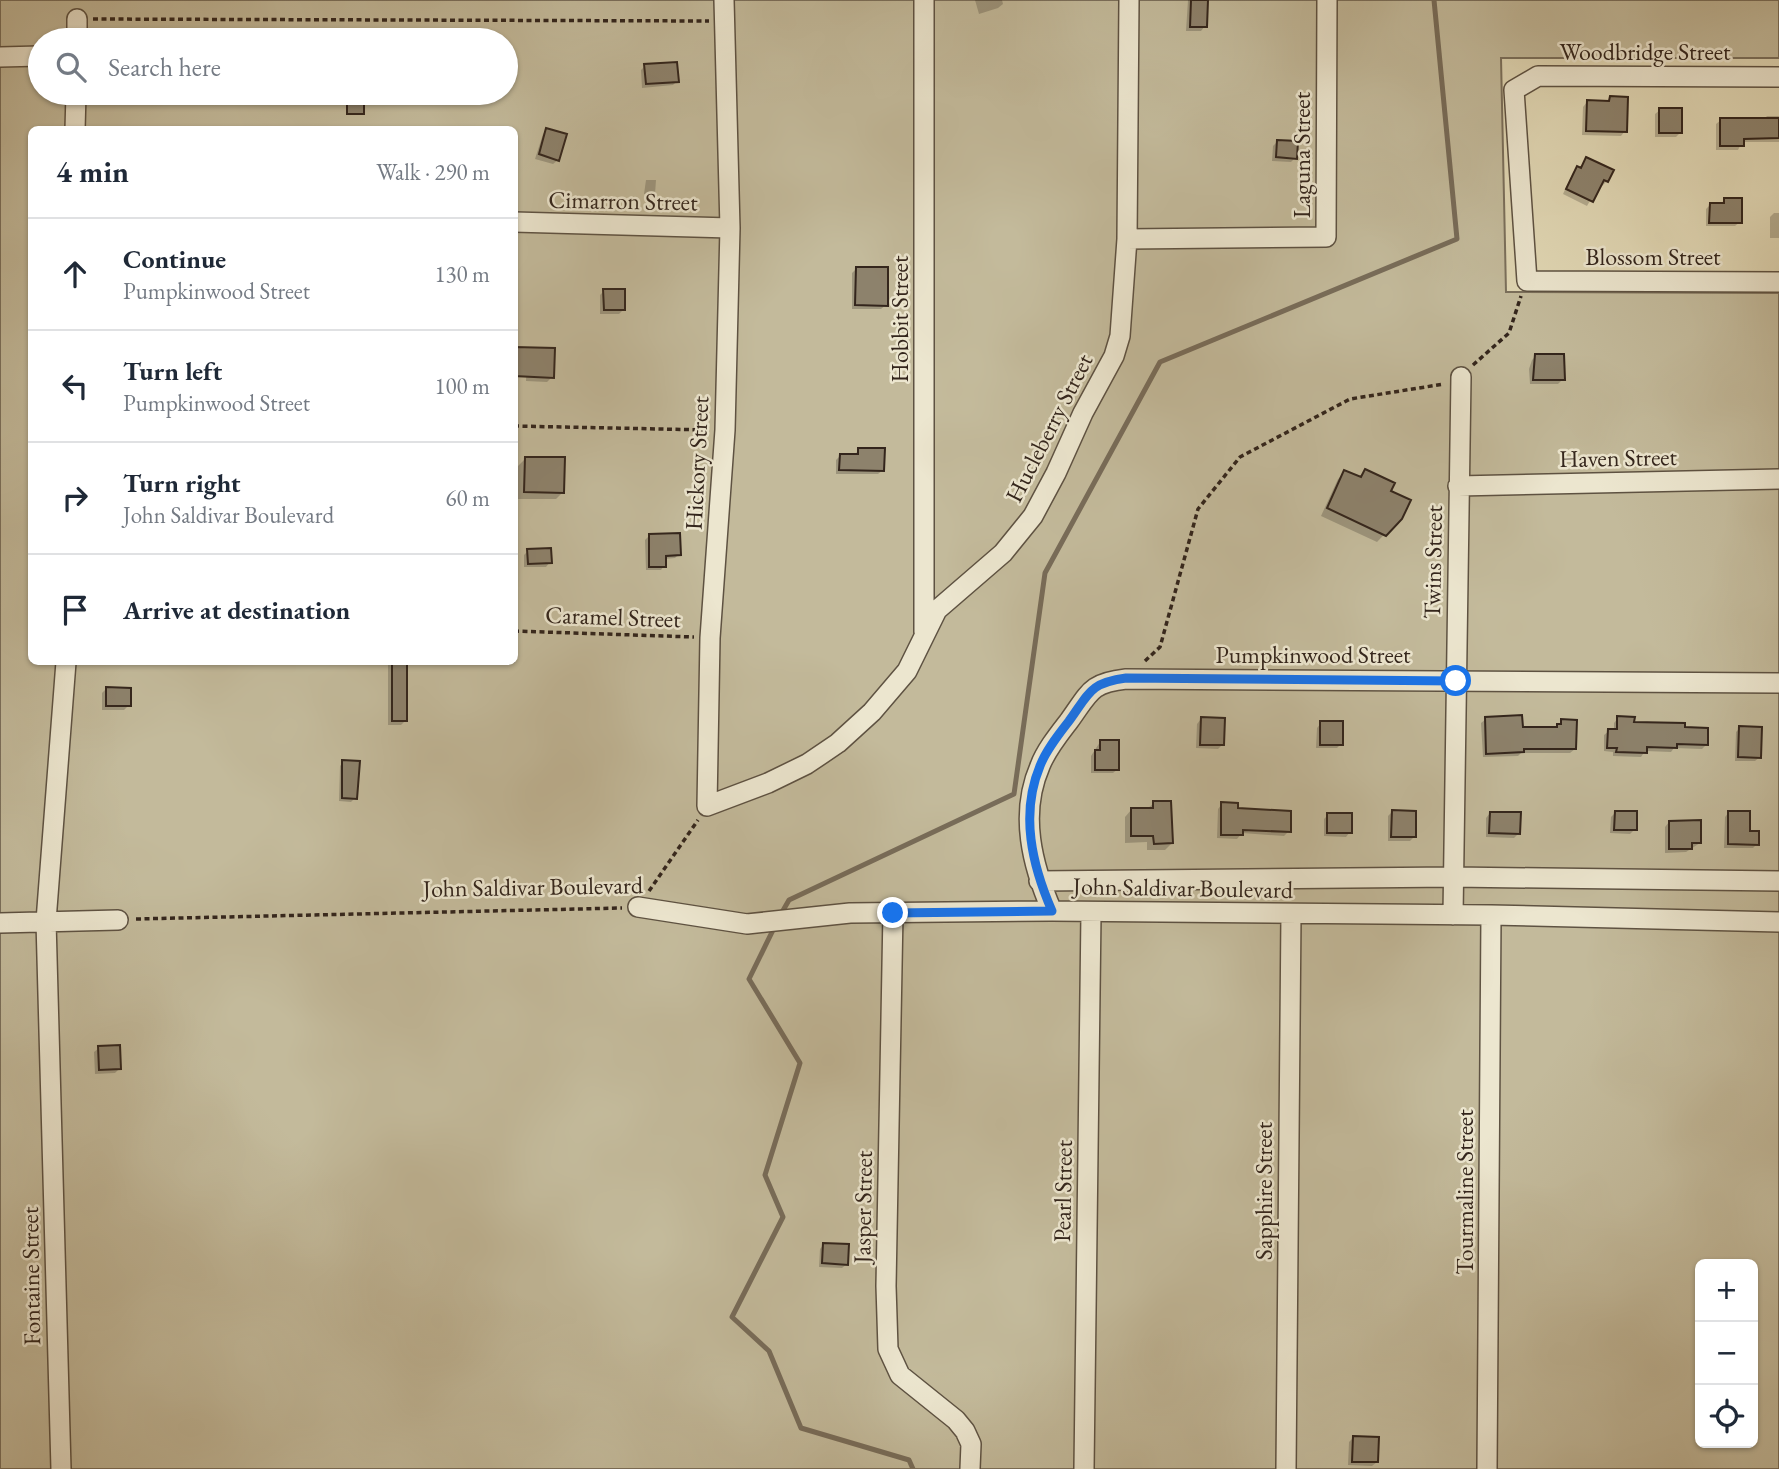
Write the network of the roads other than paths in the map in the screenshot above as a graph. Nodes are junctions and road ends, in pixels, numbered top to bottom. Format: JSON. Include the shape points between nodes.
{"nodes":[{"id":1,"x":724,"y":0,"type":"edge"},
{"id":2,"x":924,"y":0,"type":"edge"},
{"id":3,"x":1129,"y":0,"type":"edge"},
{"id":4,"x":1327,"y":0,"type":"edge"},
{"id":5,"x":78,"y":19,"type":"road end"},
{"id":6,"x":78,"y":28,"type":"edge"},
{"id":7,"x":28,"y":56,"type":"edge"},
{"id":8,"x":0,"y":57,"type":"edge"},
{"id":9,"x":1779,"y":77,"type":"edge"},
{"id":10,"x":76,"y":105,"type":"edge"},
{"id":11,"x":75,"y":126,"type":"edge"},
{"id":12,"x":518,"y":222,"type":"edge"},
{"id":13,"x":730,"y":228,"type":"junction"},
{"id":14,"x":1127,"y":239,"type":"junction"},
{"id":15,"x":1527,"y":281,"type":"joint"},
{"id":16,"x":1779,"y":282,"type":"edge"},
{"id":17,"x":1461,"y":377,"type":"road end"},
{"id":18,"x":1779,"y":479,"type":"edge"},
{"id":19,"x":1458,"y":486,"type":"junction"},
{"id":20,"x":924,"y":638,"type":"junction"},
{"id":21,"x":65,"y":665,"type":"edge"},
{"id":22,"x":1456,"y":681,"type":"junction"},
{"id":23,"x":1779,"y":683,"type":"edge"},
{"id":24,"x":707,"y":806,"type":"joint"},
{"id":25,"x":1453,"y":877,"type":"junction"},
{"id":26,"x":1039,"y":881,"type":"junction"},
{"id":27,"x":1779,"y":881,"type":"edge"},
{"id":28,"x":638,"y":907,"type":"road end"},
{"id":29,"x":1052,"y":911,"type":"junction"},
{"id":30,"x":893,"y":913,"type":"junction"},
{"id":31,"x":1091,"y":913,"type":"junction"},
{"id":32,"x":1290,"y":914,"type":"junction"},
{"id":33,"x":1452,"y":915,"type":"junction"},
{"id":34,"x":1491,"y":915,"type":"junction"},
{"id":35,"x":118,"y":920,"type":"road end"},
{"id":36,"x":46,"y":921,"type":"junction"},
{"id":37,"x":1779,"y":922,"type":"edge"},
{"id":38,"x":0,"y":923,"type":"edge"},
{"id":39,"x":61,"y":1469,"type":"edge"},
{"id":40,"x":970,"y":1469,"type":"edge"},
{"id":41,"x":1084,"y":1469,"type":"edge"},
{"id":42,"x":1286,"y":1469,"type":"edge"},
{"id":43,"x":1487,"y":1469,"type":"edge"}],
"edges":[{"from":1,"to":13,"type":"street","name":"Hickory Street"},
{"from":2,"to":20,"type":"street","name":"Hobbit Street"},
{"from":3,"to":14,"type":"street","name":"Hucleberry Street"},
{"from":4,"to":14,"type":"street","name":"Laguna Street","via":[[1326,237]]},
{"from":5,"to":6,"type":"street"},
{"from":7,"to":8,"type":"street"},
{"from":9,"to":15,"type":"street","name":"Woodbridge Street","via":[[1538,76],[1514,90]]},
{"from":10,"to":11,"type":"street"},
{"from":12,"to":13,"type":"street","name":"Cimarron Street"},
{"from":13,"to":24,"type":"street","name":"Hickory Street","via":[[725,430],[710,638]]},
{"from":14,"to":20,"type":"street","name":"Hucleberry Street","via":[[1120,336],[1114,356],[1056,473],[1033,516],[1003,553],[937,610]]},
{"from":15,"to":16,"type":"street","name":"Blossom Street"},
{"from":17,"to":19,"type":"street","name":"Twins Street"},
{"from":18,"to":19,"type":"street","name":"Haven Street"},
{"from":19,"to":22,"type":"street","name":"Twins Street"},
{"from":20,"to":24,"type":"street","name":"Hucleberry Street","via":[[908,671],[838,743],[797,769]]},
{"from":21,"to":36,"type":"street","name":"Fontaine Street"},
{"from":22,"to":23,"type":"street","name":"Pumpkinwood Street"},
{"from":22,"to":25,"type":"street","name":"Twins Street"},
{"from":22,"to":26,"type":"street","name":"Pumpkinwood Street","via":[[1104,681],[1091,690],[1040,765],[1031,800],[1029,837]]},
{"from":25,"to":26,"type":"street","name":"John Saldivar Boulevard"},
{"from":25,"to":27,"type":"street","name":"John Saldivar Boulevard"},
{"from":25,"to":33,"type":"street","name":"Twins Street"},
{"from":26,"to":29,"type":"street","name":"Pumpkinwood Street"},
{"from":28,"to":30,"type":"street","name":"John Saldivar Boulevard","via":[[747,924]]},
{"from":29,"to":30,"type":"street","name":"John Saldivar Boulevard"},
{"from":29,"to":31,"type":"street","name":"John Saldivar Boulevard"},
{"from":30,"to":40,"type":"street","name":"Jasper Street","via":[[888,1349],[900,1375],[965,1431],[971,1444]]},
{"from":31,"to":32,"type":"street","name":"John Saldivar Boulevard"},
{"from":31,"to":41,"type":"street","name":"Pearl Street"},
{"from":32,"to":33,"type":"street","name":"John Saldivar Boulevard"},
{"from":32,"to":42,"type":"street","name":"Sapphire Street"},
{"from":33,"to":34,"type":"street","name":"John Saldivar Boulevard"},
{"from":34,"to":37,"type":"street","name":"John Saldivar Boulevard"},
{"from":34,"to":43,"type":"street","name":"Tourmaline Street"},
{"from":35,"to":36,"type":"street"},
{"from":36,"to":38,"type":"street"},
{"from":36,"to":39,"type":"street","name":"Fontaine Street"}]}
